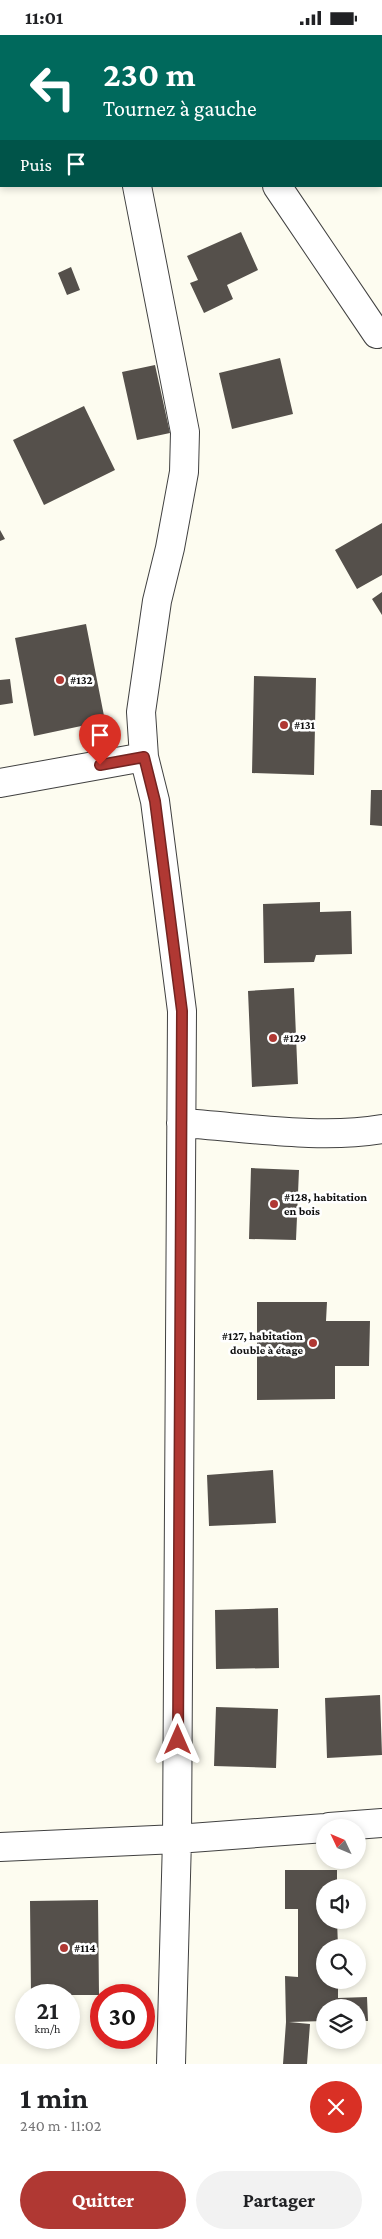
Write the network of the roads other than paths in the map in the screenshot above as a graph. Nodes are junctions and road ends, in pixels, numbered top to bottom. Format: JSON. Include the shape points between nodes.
{"nodes":[{"id":1,"x":137,"y":187,"type":"edge"},
{"id":2,"x":278,"y":187,"type":"edge"},
{"id":3,"x":380,"y":331,"type":"edge"},
{"id":4,"x":144,"y":757,"type":"junction"},
{"id":5,"x":0,"y":783,"type":"edge"},
{"id":6,"x":181,"y":1123,"type":"junction"},
{"id":7,"x":382,"y":1129,"type":"edge"},
{"id":8,"x":382,"y":1823,"type":"edge"},
{"id":9,"x":366,"y":1824,"type":"edge"},
{"id":10,"x":316,"y":1829,"type":"edge"},
{"id":11,"x":177,"y":1839,"type":"junction"},
{"id":12,"x":0,"y":1847,"type":"edge"},
{"id":13,"x":171,"y":2064,"type":"edge"}],
"edges":[{"from":1,"to":4,"type":"street","via":[[185,433],[184,472],[144,678],[141,712]]},
{"from":2,"to":3,"type":"street"},
{"from":4,"to":5,"type":"street"},
{"from":4,"to":6,"type":"street","via":[[155,801],[182,1011]]},
{"from":6,"to":7,"type":"street","via":[[325,1133],[361,1133]]},
{"from":6,"to":11,"type":"street"},
{"from":8,"to":9,"type":"street"},
{"from":10,"to":11,"type":"street"},
{"from":11,"to":12,"type":"street"},
{"from":11,"to":13,"type":"street"}]}
